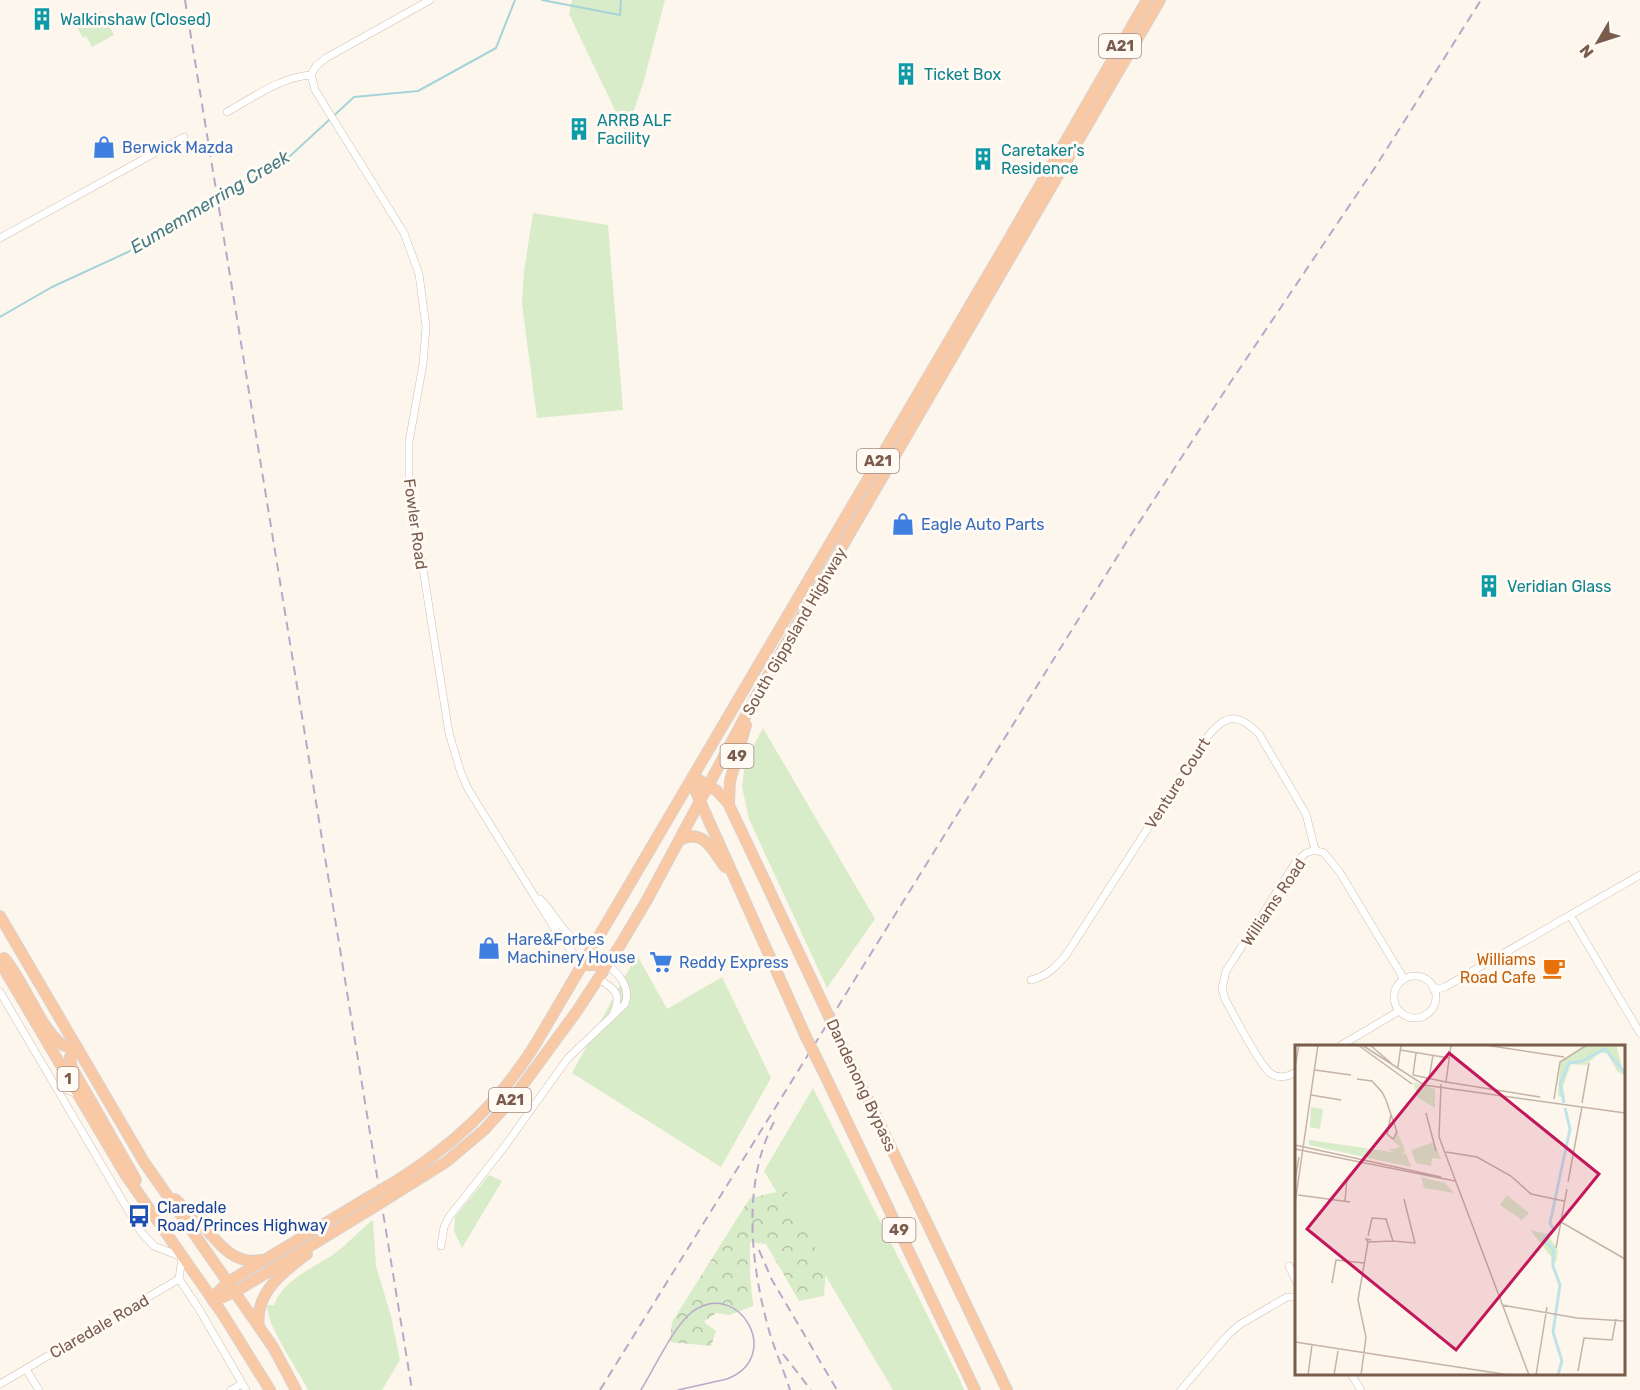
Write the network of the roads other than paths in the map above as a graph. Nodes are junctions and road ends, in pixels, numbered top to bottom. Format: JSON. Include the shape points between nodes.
{"nodes":[{"id":1,"x":430,"y":0,"type":"edge"},
{"id":2,"x":1147,"y":0,"type":"edge"},
{"id":3,"x":1160,"y":0,"type":"edge"},
{"id":4,"x":1110,"y":74,"type":"junction"},
{"id":5,"x":311,"y":75,"type":"junction"},
{"id":6,"x":227,"y":112,"type":"dead end"},
{"id":7,"x":1083,"y":121,"type":"junction"},
{"id":8,"x":184,"y":137,"type":"dead end"},
{"id":9,"x":0,"y":238,"type":"edge"},
{"id":10,"x":1005,"y":246,"type":"junction"},
{"id":11,"x":1015,"y":251,"type":"junction"},
{"id":12,"x":930,"y":372,"type":"junction"},
{"id":13,"x":941,"y":378,"type":"junction"},
{"id":14,"x":797,"y":601,"type":"junction"},
{"id":15,"x":807,"y":607,"type":"junction"},
{"id":16,"x":753,"y":702,"type":"junction"},
{"id":17,"x":692,"y":779,"type":"junction"},
{"id":18,"x":709,"y":786,"type":"junction"},
{"id":19,"x":700,"y":801,"type":"junction"},
{"id":20,"x":732,"y":810,"type":"junction"},
{"id":21,"x":680,"y":840,"type":"junction"},
{"id":22,"x":1315,"y":850,"type":"junction"},
{"id":23,"x":1640,"y":875,"type":"edge"},
{"id":24,"x":742,"y":891,"type":"junction"},
{"id":25,"x":534,"y":894,"type":"junction"},
{"id":26,"x":1570,"y":915,"type":"junction"},
{"id":27,"x":0,"y":916,"type":"edge"},
{"id":28,"x":597,"y":941,"type":"junction"},
{"id":29,"x":0,"y":955,"type":"edge"},
{"id":30,"x":0,"y":962,"type":"edge"},
{"id":31,"x":583,"y":965,"type":"junction"},
{"id":32,"x":607,"y":965,"type":"junction"},
{"id":33,"x":598,"y":979,"type":"junction"},
{"id":34,"x":1404,"y":979,"type":"junction"},
{"id":35,"x":1031,"y":980,"type":"dead end"},
{"id":36,"x":1434,"y":990,"type":"junction"},
{"id":37,"x":0,"y":992,"type":"edge"},
{"id":38,"x":1400,"y":1011,"type":"junction"},
{"id":39,"x":612,"y":1017,"type":"junction"},
{"id":40,"x":1640,"y":1033,"type":"edge"},
{"id":41,"x":1343,"y":1045,"type":"edge"},
{"id":42,"x":77,"y":1047,"type":"junction"},
{"id":43,"x":1295,"y":1073,"type":"edge"},
{"id":44,"x":55,"y":1085,"type":"junction"},
{"id":45,"x":77,"y":1094,"type":"junction"},
{"id":46,"x":161,"y":1188,"type":"junction"},
{"id":47,"x":394,"y":1188,"type":"junction"},
{"id":48,"x":370,"y":1203,"type":"junction"},
{"id":49,"x":152,"y":1215,"type":"junction"},
{"id":50,"x":336,"y":1230,"type":"junction"},
{"id":51,"x":441,"y":1246,"type":"dead end"},
{"id":52,"x":182,"y":1257,"type":"junction"},
{"id":53,"x":266,"y":1259,"type":"junction"},
{"id":54,"x":1289,"y":1266,"type":"dead end"},
{"id":55,"x":179,"y":1279,"type":"junction"},
{"id":56,"x":1295,"y":1279,"type":"edge"},
{"id":57,"x":228,"y":1282,"type":"junction"},
{"id":58,"x":235,"y":1292,"type":"junction"},
{"id":59,"x":1295,"y":1297,"type":"edge"},
{"id":60,"x":213,"y":1300,"type":"junction"},
{"id":61,"x":260,"y":1327,"type":"junction"},
{"id":62,"x":26,"y":1369,"type":"junction"},
{"id":63,"x":1352,"y":1375,"type":"edge"},
{"id":64,"x":0,"y":1384,"type":"edge"},
{"id":65,"x":244,"y":1387,"type":"edge"},
{"id":66,"x":39,"y":1390,"type":"edge"},
{"id":67,"x":231,"y":1390,"type":"edge"},
{"id":68,"x":270,"y":1390,"type":"edge"},
{"id":69,"x":296,"y":1390,"type":"edge"},
{"id":70,"x":975,"y":1390,"type":"edge"},
{"id":71,"x":1006,"y":1390,"type":"edge"},
{"id":72,"x":1181,"y":1390,"type":"edge"},
{"id":73,"x":1361,"y":1390,"type":"edge"}],
"edges":[{"from":1,"to":5,"type":"street","via":[[326,58]]},
{"from":2,"to":4,"type":"highway","name":"South Gippsland Highway","number":"A21"},
{"from":3,"to":4,"type":"highway","name":"South Gippsland Highway","number":"A21"},
{"from":4,"to":7,"type":"highway","name":"South Gippsland Highway","number":"A21"},
{"from":5,"to":6,"type":"street","via":[[288,79]]},
{"from":5,"to":25,"type":"street","name":"Fowler Road","via":[[325,107],[404,232],[413,253],[422,287],[425,349],[408,472],[448,733],[468,789]]},
{"from":7,"to":10,"type":"highway","name":"South Gippsland Highway","number":"A21"},
{"from":7,"to":11,"type":"highway","name":"South Gippsland Highway","number":"A21"},
{"from":8,"to":9,"type":"street"},
{"from":10,"to":11,"type":"highway"},
{"from":10,"to":12,"type":"highway","name":"South Gippsland Highway","number":"A21"},
{"from":11,"to":13,"type":"highway","name":"South Gippsland Highway","number":"A21"},
{"from":12,"to":13,"type":"highway"},
{"from":12,"to":14,"type":"highway","name":"South Gippsland Highway","number":"A21"},
{"from":13,"to":15,"type":"highway","name":"South Gippsland Highway","number":"A21"},
{"from":14,"to":15,"type":"highway"},
{"from":14,"to":17,"type":"highway","name":"South Gippsland Highway","number":"A21"},
{"from":15,"to":16,"type":"highway","name":"South Gippsland Highway","number":"A21"},
{"from":16,"to":18,"type":"highway","name":"South Gippsland Highway","number":"A21"},
{"from":16,"to":20,"type":"highway","number":"49","via":[[729,786]]},
{"from":17,"to":18,"type":"highway","number":"49"},
{"from":17,"to":19,"type":"highway","name":"Dandenong Bypass","number":"49"},
{"from":17,"to":28,"type":"highway","name":"South Gippsland Highway","number":"A21"},
{"from":18,"to":19,"type":"highway","name":"South Gippsland Highway","number":"A21"},
{"from":18,"to":20,"type":"highway","name":"Dandenong Bypass","number":"49","via":[[723,796]]},
{"from":19,"to":21,"type":"highway","name":"South Gippsland Highway","number":"A21"},
{"from":19,"to":24,"type":"highway","name":"Dandenong Bypass","number":"49"},
{"from":20,"to":71,"type":"highway","name":"Dandenong Bypass","number":"49","bridge":true},
{"from":21,"to":24,"type":"highway","number":"49","via":[[692,835],[703,839]]},
{"from":21,"to":32,"type":"highway","name":"South Gippsland Highway","number":"A21"},
{"from":22,"to":34,"type":"street","name":"Williams Road","via":[[1324,853],[1339,871]]},
{"from":22,"to":35,"type":"street","name":"Venture Court","via":[[1306,814],[1259,734],[1239,718],[1227,719],[1215,726],[1204,741],[1066,955],[1055,968]]},
{"from":22,"to":43,"type":"street","name":"Williams Road","via":[[1296,862],[1226,971],[1222,988],[1270,1073],[1280,1077]]},
{"from":23,"to":26,"type":"street"},
{"from":24,"to":70,"type":"highway","name":"Dandenong Bypass","number":"49","bridge":true,"via":[[806,1037]]},
{"from":25,"to":28,"type":"street","via":[[571,938],[582,943]]},
{"from":25,"to":31,"type":"street","name":"Fowler Road"},
{"from":26,"to":36,"type":"street"},
{"from":26,"to":40,"type":"street"},
{"from":27,"to":42,"type":"highway","number":"1"},
{"from":28,"to":31,"type":"highway","name":"South Gippsland Highway","number":"A21"},
{"from":29,"to":42,"type":"highway","via":[[14,970],[55,1038],[66,1047]]},
{"from":30,"to":45,"type":"highway","number":"1"},
{"from":31,"to":32,"type":"highway"},
{"from":31,"to":33,"type":"highway"},
{"from":31,"to":47,"type":"highway","name":"South Gippsland Highway","number":"A21","via":[[504,1090],[457,1138]]},
{"from":32,"to":33,"type":"highway","name":"South Gippsland Highway","number":"A21"},
{"from":32,"to":39,"type":"street","via":[[619,975],[628,996],[624,1007]]},
{"from":33,"to":39,"type":"street","via":[[617,993]]},
{"from":33,"to":47,"type":"highway","name":"South Gippsland Highway","number":"A21","via":[[497,1116],[446,1162]]},
{"from":34,"to":36,"type":"street","via":[[1418,977]]},
{"from":34,"to":38,"type":"street","via":[[1395,991],[1395,1005]]},
{"from":36,"to":38,"type":"street","via":[[1434,1004],[1425,1015],[1411,1018]]},
{"from":37,"to":44,"type":"street"},
{"from":38,"to":41,"type":"street"},
{"from":39,"to":51,"type":"street","via":[[568,1058],[453,1211],[445,1225]]},
{"from":42,"to":46,"type":"highway","number":"1"},
{"from":42,"to":49,"type":"highway","via":[[70,1058],[73,1071],[128,1165]]},
{"from":44,"to":45,"type":"street"},
{"from":44,"to":52,"type":"street","via":[[144,1236],[154,1246]]},
{"from":45,"to":49,"type":"highway","number":"1"},
{"from":46,"to":53,"type":"highway","via":[[232,1255],[248,1262]]},
{"from":46,"to":57,"type":"highway","number":"1"},
{"from":47,"to":48,"type":"highway","name":"South Gippsland Highway","bridge":true},
{"from":48,"to":50,"type":"highway","name":"South Gippsland Highway"},
{"from":48,"to":53,"type":"highway","name":"South Gippsland Highway"},
{"from":49,"to":52,"type":"highway","number":"1"},
{"from":50,"to":58,"type":"highway","name":"South Gippsland Highway"},
{"from":50,"to":61,"type":"highway","via":[[274,1282],[259,1309]]},
{"from":52,"to":55,"type":"street"},
{"from":52,"to":60,"type":"highway","number":"1"},
{"from":53,"to":57,"type":"highway","name":"South Gippsland Highway"},
{"from":54,"to":56,"type":"street"},
{"from":55,"to":62,"type":"street","name":"Claredale Road"},
{"from":55,"to":65,"type":"street"},
{"from":57,"to":58,"type":"highway","number":"1"},
{"from":57,"to":60,"type":"highway","name":"South Gippsland Highway"},
{"from":58,"to":60,"type":"highway","name":"South Gippsland Highway"},
{"from":58,"to":61,"type":"highway","number":"1"},
{"from":59,"to":72,"type":"street","via":[[1287,1297],[1239,1325]]},
{"from":60,"to":68,"type":"highway","number":"1"},
{"from":61,"to":69,"type":"highway","number":"1"},
{"from":62,"to":64,"type":"street","name":"Claredale Road"},
{"from":62,"to":66,"type":"street"},
{"from":63,"to":73,"type":"street"},
{"from":65,"to":67,"type":"street"}]}
